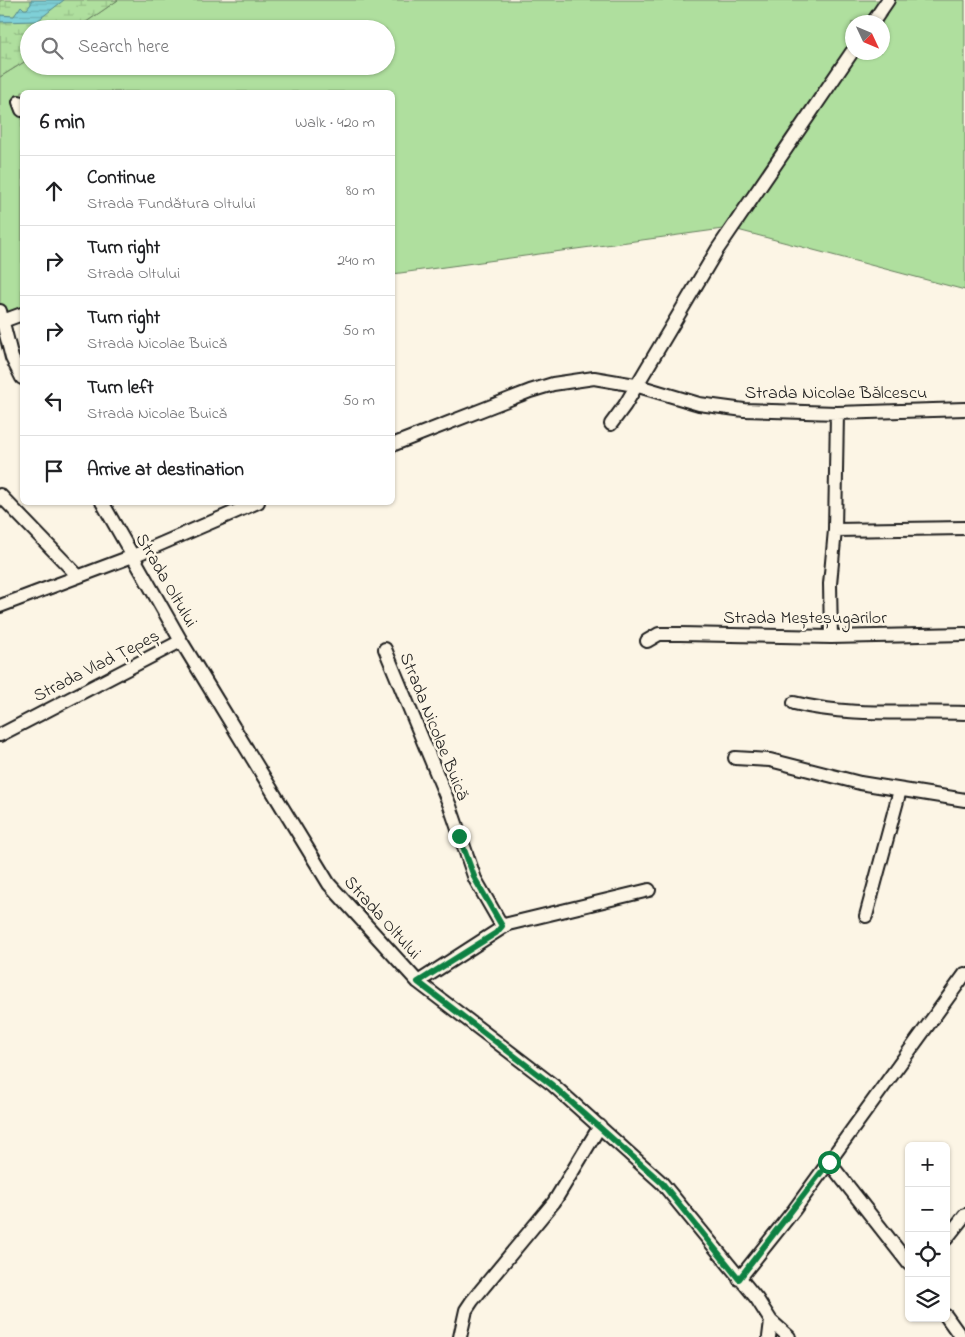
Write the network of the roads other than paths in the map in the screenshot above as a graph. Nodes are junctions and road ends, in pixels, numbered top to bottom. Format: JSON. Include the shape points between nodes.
{"nodes":[{"id":1,"x":888,"y":0,"type":"edge"},
{"id":2,"x":878,"y":15,"type":"edge"},
{"id":3,"x":847,"y":60,"type":"edge"},
{"id":4,"x":20,"y":314,"type":"edge"},
{"id":5,"x":2,"y":316,"type":"edge"},
{"id":6,"x":20,"y":374,"type":"edge"},
{"id":7,"x":635,"y":385,"type":"junction"},
{"id":8,"x":965,"y":409,"type":"edge"},
{"id":9,"x":837,"y":414,"type":"junction"},
{"id":10,"x":611,"y":424,"type":"dead end"},
{"id":11,"x":395,"y":444,"type":"edge"},
{"id":12,"x":0,"y":495,"type":"edge"},
{"id":13,"x":104,"y":505,"type":"edge"},
{"id":14,"x":251,"y":505,"type":"edge"},
{"id":15,"x":965,"y":528,"type":"edge"},
{"id":16,"x":835,"y":530,"type":"junction"},
{"id":17,"x":133,"y":556,"type":"junction"},
{"id":18,"x":78,"y":576,"type":"junction"},
{"id":19,"x":0,"y":606,"type":"edge"},
{"id":20,"x":965,"y":634,"type":"edge"},
{"id":21,"x":831,"y":637,"type":"junction"},
{"id":22,"x":181,"y":641,"type":"junction"},
{"id":23,"x":647,"y":641,"type":"dead end"},
{"id":24,"x":385,"y":649,"type":"dead end"},
{"id":25,"x":794,"y":703,"type":"dead end"},
{"id":26,"x":965,"y":713,"type":"edge"},
{"id":27,"x":0,"y":735,"type":"edge"},
{"id":28,"x":735,"y":758,"type":"dead end"},
{"id":29,"x":900,"y":790,"type":"junction"},
{"id":30,"x":965,"y":800,"type":"edge"},
{"id":31,"x":649,"y":890,"type":"dead end"},
{"id":32,"x":866,"y":916,"type":"dead end"},
{"id":33,"x":502,"y":926,"type":"junction"},
{"id":34,"x":965,"y":974,"type":"edge"},
{"id":35,"x":418,"y":982,"type":"junction"},
{"id":36,"x":600,"y":1126,"type":"junction"},
{"id":37,"x":829,"y":1162,"type":"junction"},
{"id":38,"x":965,"y":1215,"type":"edge"},
{"id":39,"x":950,"y":1234,"type":"edge"},
{"id":40,"x":905,"y":1259,"type":"edge"},
{"id":41,"x":739,"y":1279,"type":"junction"},
{"id":42,"x":772,"y":1321,"type":"junction"},
{"id":43,"x":950,"y":1322,"type":"edge"},
{"id":44,"x":460,"y":1337,"type":"edge"},
{"id":45,"x":769,"y":1337,"type":"edge"},
{"id":46,"x":789,"y":1337,"type":"edge"},
{"id":47,"x":961,"y":1337,"type":"edge"}],
"edges":[{"from":1,"to":2,"type":"street"},
{"from":3,"to":7,"type":"street","via":[[717,250]]},
{"from":4,"to":5,"type":"street"},
{"from":5,"to":6,"type":"street","via":[[12,358]]},
{"from":7,"to":9,"type":"street","name":"Strada Nicolae Bălcescu","via":[[671,397],[720,407]]},
{"from":7,"to":10,"type":"street"},
{"from":7,"to":11,"type":"street","name":"Strada Nicolae Bălcescu","via":[[594,378],[554,384]]},
{"from":8,"to":9,"type":"street","name":"Strada Nicolae Bălcescu"},
{"from":9,"to":16,"type":"street"},
{"from":12,"to":18,"type":"street"},
{"from":13,"to":17,"type":"street","name":"Strada Oltului"},
{"from":14,"to":17,"type":"street"},
{"from":15,"to":16,"type":"street"},
{"from":16,"to":21,"type":"street","via":[[830,584]]},
{"from":17,"to":18,"type":"street"},
{"from":17,"to":22,"type":"street","name":"Strada Oltului"},
{"from":18,"to":19,"type":"street"},
{"from":20,"to":21,"type":"street","name":"Strada Meșteșugarilor"},
{"from":21,"to":23,"type":"street","name":"Strada Meșteșugarilor","via":[[659,634]]},
{"from":22,"to":27,"type":"street","name":"Strada Vlad Țepeș"},
{"from":22,"to":35,"type":"street","name":"Strada Oltului","via":[[324,878]]},
{"from":24,"to":33,"type":"street","name":"Strada Nicolae Buică","via":[[450,806],[475,879]]},
{"from":25,"to":26,"type":"street","via":[[862,713]]},
{"from":28,"to":29,"type":"street","via":[[770,760]]},
{"from":29,"to":30,"type":"street"},
{"from":29,"to":32,"type":"street"},
{"from":31,"to":33,"type":"street"},
{"from":33,"to":35,"type":"street"},
{"from":34,"to":37,"type":"street"},
{"from":35,"to":36,"type":"street","name":"Strada Oltului"},
{"from":36,"to":41,"type":"street","name":"Strada Oltului","via":[[662,1183]]},
{"from":36,"to":44,"type":"street","via":[[554,1202],[469,1306]]},
{"from":37,"to":40,"type":"street"},
{"from":37,"to":41,"type":"street"},
{"from":38,"to":39,"type":"street"},
{"from":41,"to":42,"type":"street","name":"Strada Oltului"},
{"from":42,"to":45,"type":"street"},
{"from":42,"to":46,"type":"street","name":"Strada Oltului"},
{"from":43,"to":47,"type":"street"}]}
